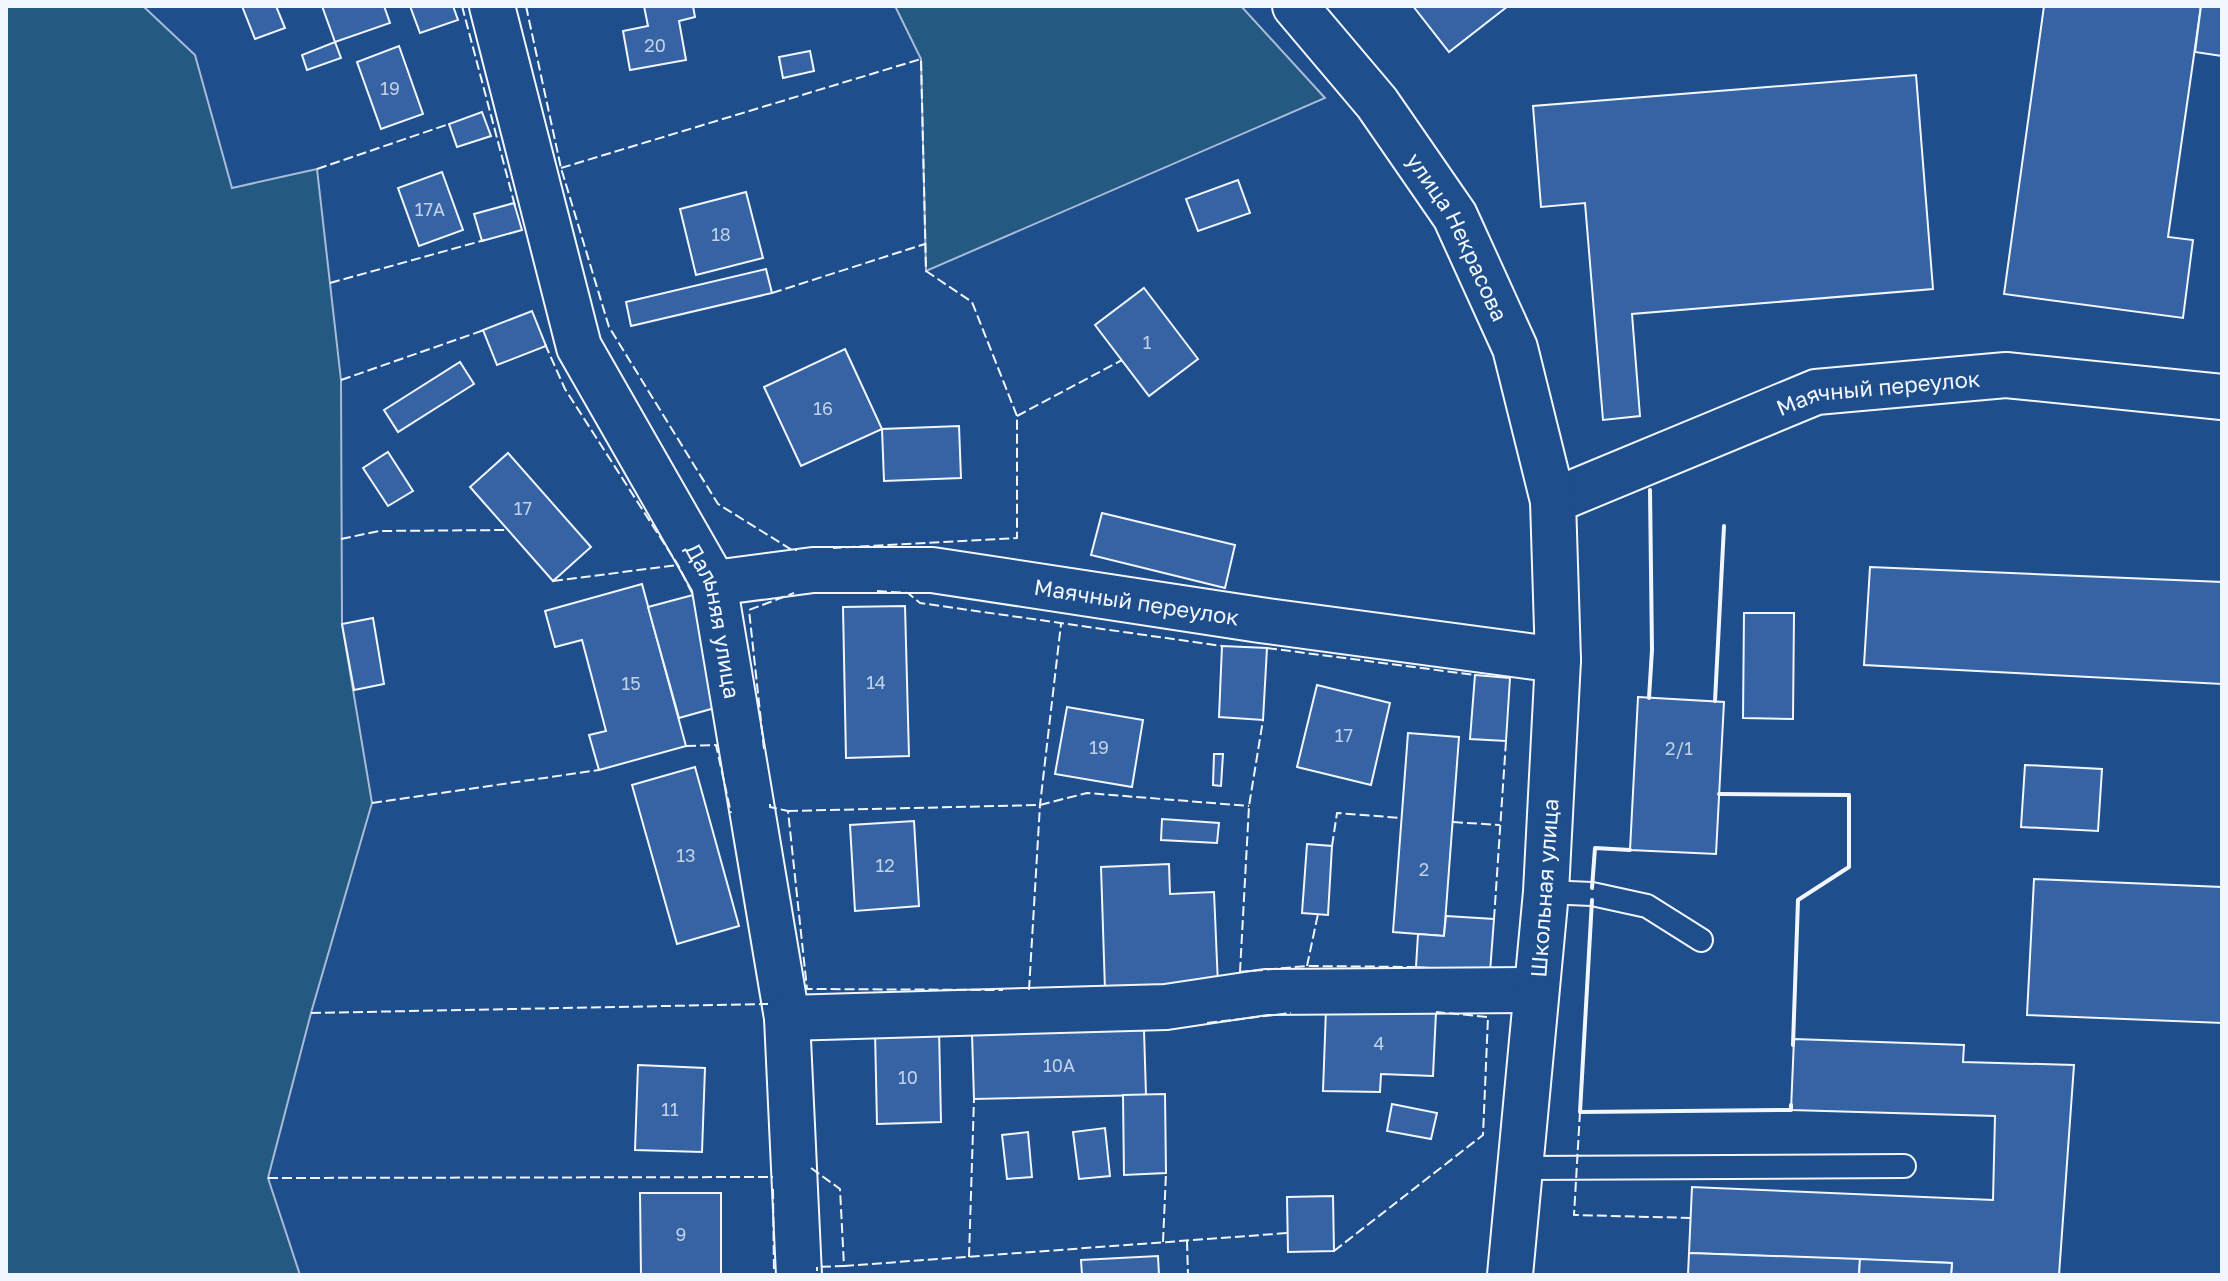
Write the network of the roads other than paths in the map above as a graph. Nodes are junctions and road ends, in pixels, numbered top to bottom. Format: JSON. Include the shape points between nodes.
{"nodes":[{"id":1,"x":492,"y":6,"type":"edge"},
{"id":2,"x":1295,"y":6,"type":"edge"},
{"id":3,"x":2222,"y":397,"type":"edge"},
{"id":4,"x":1553,"y":501,"type":"junction"},
{"id":5,"x":714,"y":583,"type":"junction"},
{"id":6,"x":1558,"y":660,"type":"junction"},
{"id":7,"x":1546,"y":892,"type":"junction"},
{"id":8,"x":1701,"y":940,"type":"dead end"},
{"id":9,"x":1536,"y":990,"type":"junction"},
{"id":10,"x":787,"y":1018,"type":"junction"},
{"id":11,"x":1904,"y":1166,"type":"dead end"},
{"id":12,"x":1520,"y":1168,"type":"junction"},
{"id":13,"x":799,"y":1275,"type":"edge"},
{"id":14,"x":1510,"y":1275,"type":"edge"}],
"edges":[{"from":1,"to":5,"type":"street","name":"Дальняя улица","via":[[579,347]]},
{"from":2,"to":4,"type":"street","name":"улица Некрасова","via":[[1377,103],[1455,216],[1515,348]]},
{"from":3,"to":4,"type":"street","name":"Маячный переулок","via":[[2006,375],[1816,392]]},
{"from":4,"to":6,"type":"street","name":"Школьная улица"},
{"from":5,"to":6,"type":"street","name":"Маячный переулок","via":[[813,570],[932,570]]},
{"from":5,"to":10,"type":"street","name":"Дальняя улица"},
{"from":6,"to":7,"type":"street","name":"Школьная улица"},
{"from":7,"to":8,"type":"lane","via":[[1592,894],[1647,906]]},
{"from":7,"to":9,"type":"street","name":"Школьная улица"},
{"from":9,"to":10,"type":"street","via":[[1266,992],[1166,1007]]},
{"from":9,"to":12,"type":"street","name":"Школьная улица"},
{"from":10,"to":13,"type":"street","name":"Дальняя улица"},
{"from":11,"to":12,"type":"lane"},
{"from":12,"to":14,"type":"street","name":"Школьная улица"}]}
